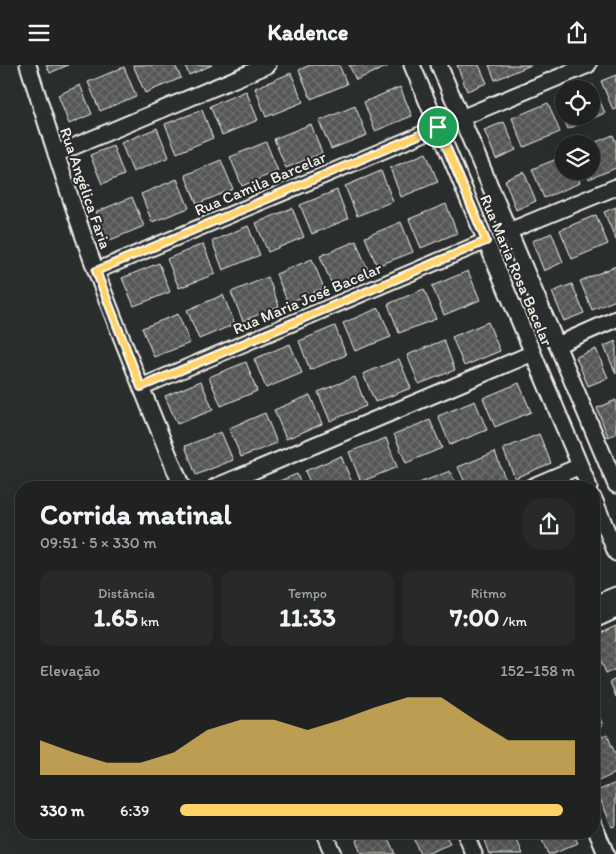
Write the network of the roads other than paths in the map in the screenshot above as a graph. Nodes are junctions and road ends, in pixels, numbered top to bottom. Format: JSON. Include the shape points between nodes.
{"nodes":[{"id":1,"x":28,"y":65,"type":"edge"},
{"id":2,"x":268,"y":65,"type":"edge"},
{"id":3,"x":412,"y":65,"type":"edge"},
{"id":4,"x":438,"y":65,"type":"edge"},
{"id":5,"x":588,"y":65,"type":"edge"},
{"id":6,"x":461,"y":118,"type":"junction"},
{"id":7,"x":438,"y":127,"type":"junction"},
{"id":8,"x":56,"y":154,"type":"junction"},
{"id":9,"x":616,"y":187,"type":"edge"},
{"id":10,"x":509,"y":231,"type":"junction"},
{"id":11,"x":486,"y":241,"type":"junction"},
{"id":12,"x":96,"y":271,"type":"junction"},
{"id":13,"x":616,"y":319,"type":"edge"},
{"id":14,"x":557,"y":345,"type":"junction"},
{"id":15,"x":533,"y":353,"type":"junction"},
{"id":16,"x":141,"y":387,"type":"junction"},
{"id":17,"x":610,"y":454,"type":"edge"},
{"id":18,"x":580,"y":466,"type":"junction"},
{"id":19,"x":180,"y":481,"type":"edge"},
{"id":20,"x":229,"y":481,"type":"edge"},
{"id":21,"x":545,"y":481,"type":"edge"},
{"id":22,"x":586,"y":481,"type":"edge"},
{"id":23,"x":616,"y":485,"type":"edge"},
{"id":24,"x":600,"y":514,"type":"edge"},
{"id":25,"x":616,"y":553,"type":"edge"},
{"id":26,"x":616,"y":595,"type":"edge"},
{"id":27,"x":600,"y":602,"type":"edge"},
{"id":28,"x":616,"y":610,"type":"edge"},
{"id":29,"x":600,"y":617,"type":"edge"},
{"id":30,"x":327,"y":839,"type":"edge"},
{"id":31,"x":468,"y":839,"type":"edge"},
{"id":32,"x":600,"y":839,"type":"edge"},
{"id":33,"x":333,"y":854,"type":"edge"},
{"id":34,"x":474,"y":854,"type":"edge"},
{"id":35,"x":606,"y":854,"type":"edge"}],
"edges":[{"from":1,"to":8,"type":"street","name":"Rua Angélica Faria"},
{"from":2,"to":8,"type":"street"},
{"from":3,"to":7,"type":"street","name":"Rua Maria Rosa Bacelar"},
{"from":4,"to":6,"type":"street","name":"Rua Maria Rosa Bacelar"},
{"from":5,"to":6,"type":"street"},
{"from":6,"to":10,"type":"street","name":"Rua Maria Rosa Bacelar"},
{"from":7,"to":11,"type":"street","name":"Rua Maria Rosa Bacelar"},
{"from":7,"to":12,"type":"street","name":"Rua Camila Barcelar"},
{"from":8,"to":12,"type":"street","name":"Rua Angélica Faria"},
{"from":9,"to":10,"type":"street"},
{"from":10,"to":14,"type":"street","name":"Rua Maria Rosa Bacelar"},
{"from":11,"to":15,"type":"street","name":"Rua Maria Rosa Bacelar"},
{"from":11,"to":16,"type":"street","name":"Rua Maria José Bacelar"},
{"from":12,"to":16,"type":"street","name":"Rua Angélica Faria"},
{"from":13,"to":14,"type":"street"},
{"from":14,"to":17,"type":"street","name":"Rua Maria Rosa Bacelar"},
{"from":15,"to":18,"type":"street","name":"Rua Maria Rosa Bacelar"},
{"from":15,"to":20,"type":"street"},
{"from":16,"to":19,"type":"street","name":"Rua Angélica Faria"},
{"from":17,"to":23,"type":"street","name":"Rua Maria Rosa Bacelar"},
{"from":18,"to":21,"type":"street"},
{"from":18,"to":22,"type":"street","name":"Rua Maria Rosa Bacelar"},
{"from":24,"to":25,"type":"street"},
{"from":26,"to":27,"type":"street"},
{"from":28,"to":29,"type":"street"},
{"from":30,"to":33,"type":"street"},
{"from":31,"to":34,"type":"street"},
{"from":32,"to":35,"type":"street"}]}
